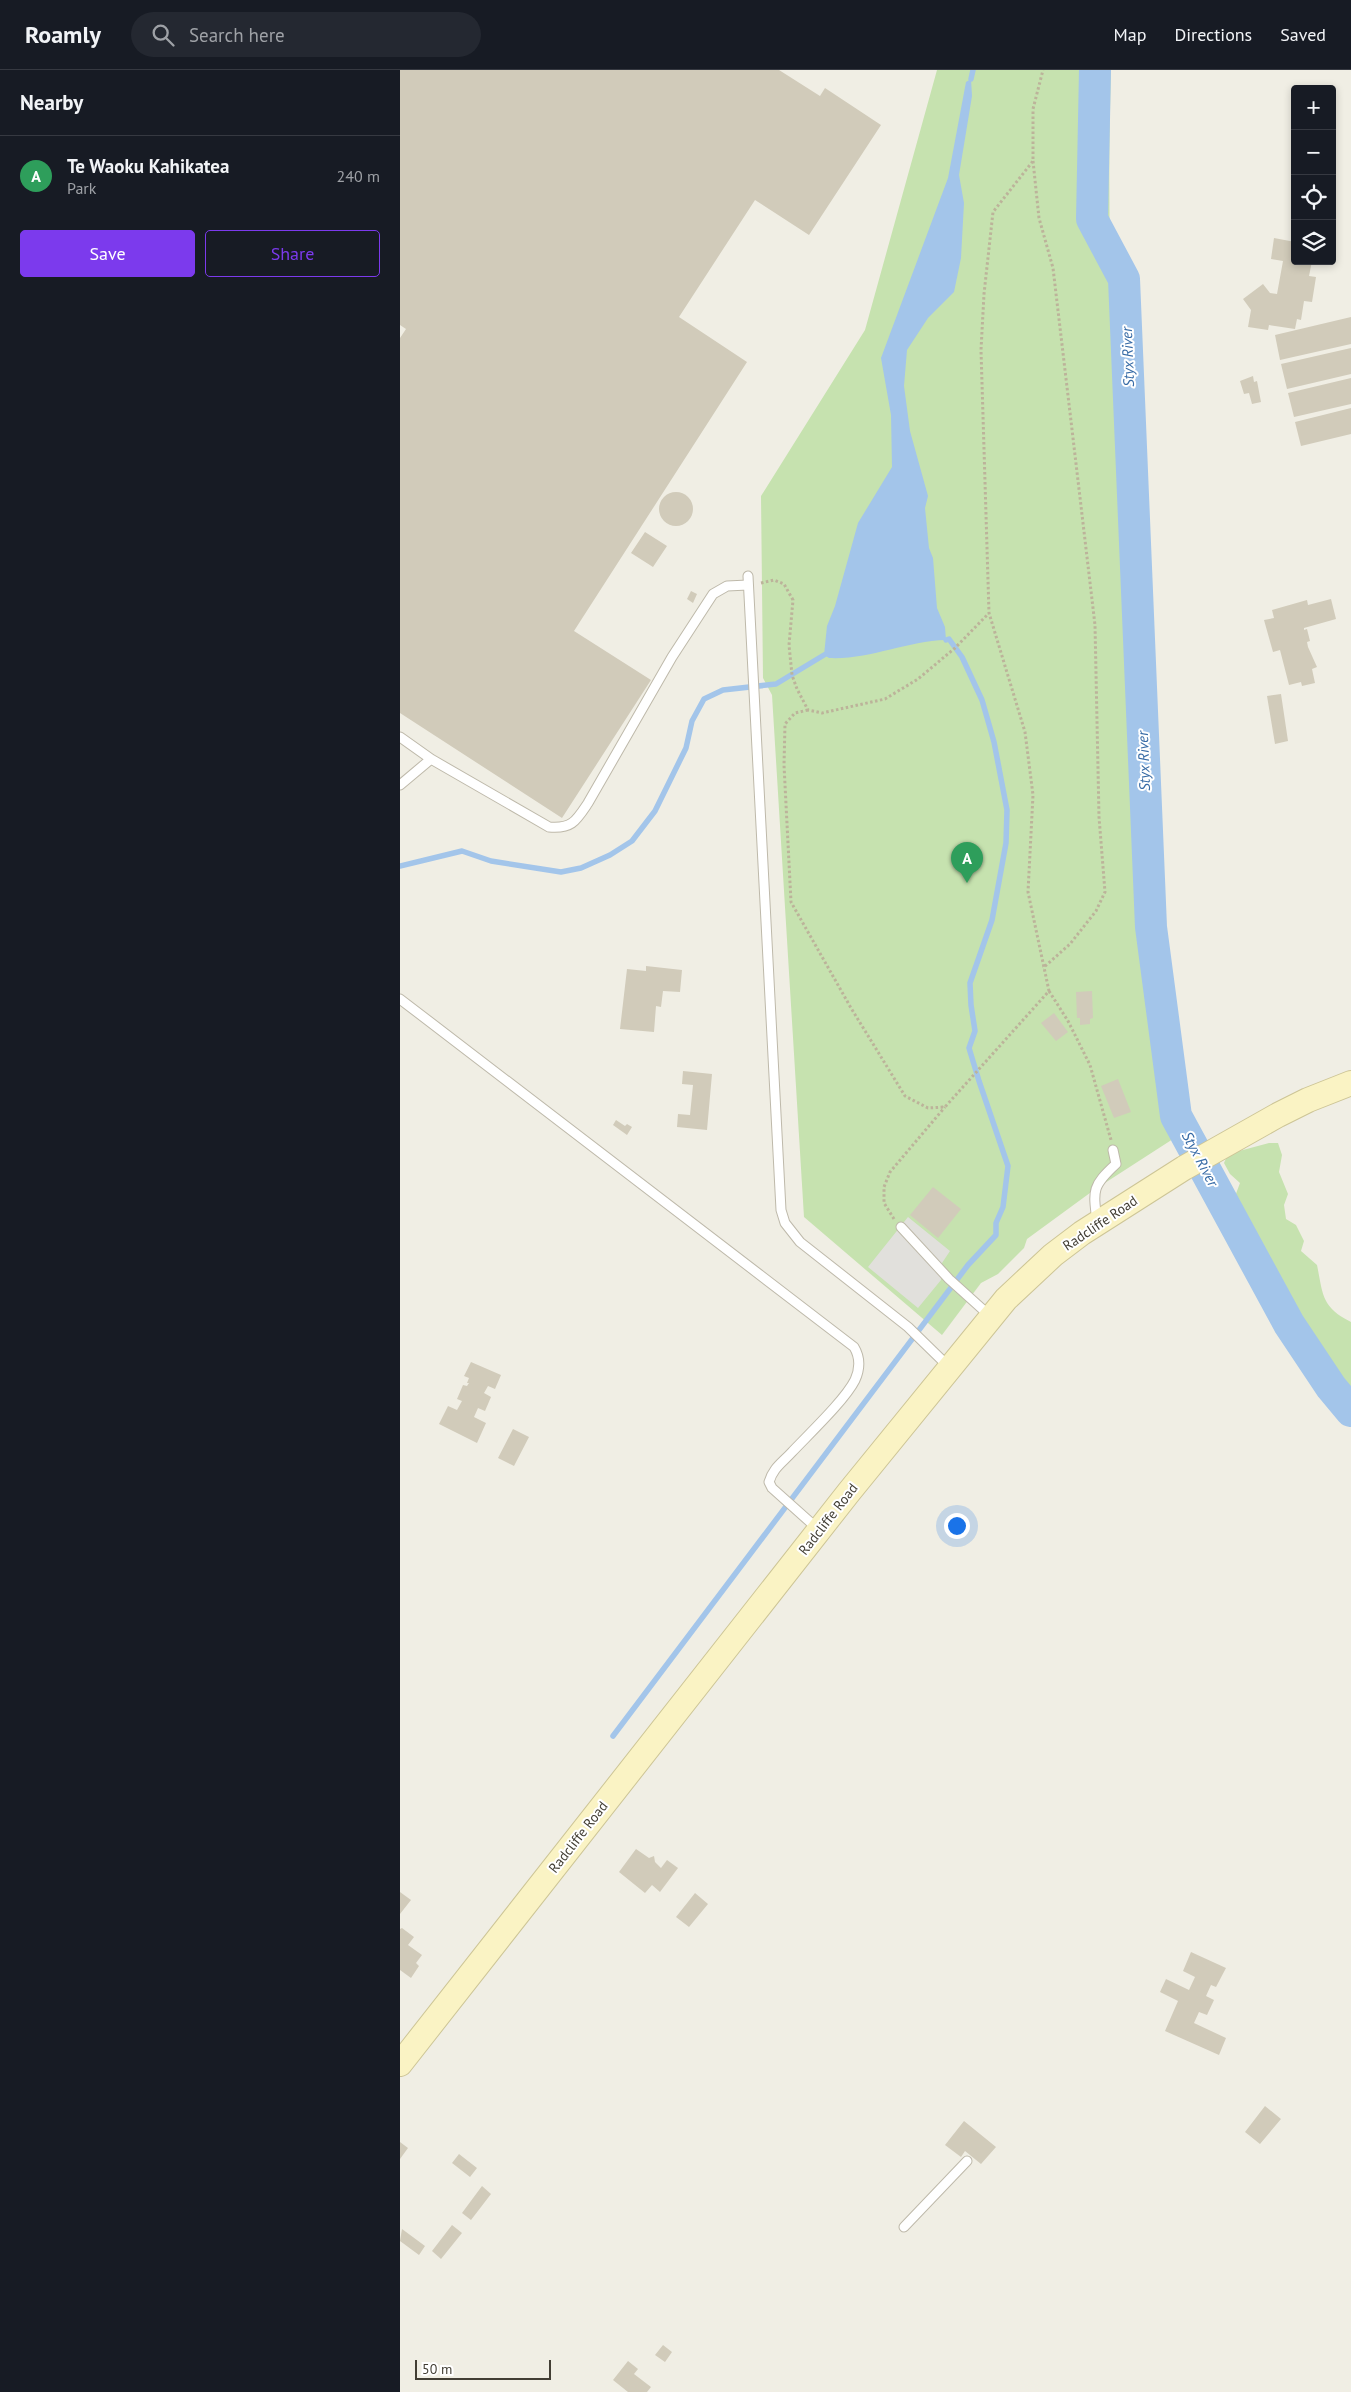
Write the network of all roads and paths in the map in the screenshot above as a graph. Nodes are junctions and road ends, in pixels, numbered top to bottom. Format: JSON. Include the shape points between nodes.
{"nodes":[{"id":1,"x":1043,"y":70,"type":"edge"},
{"id":2,"x":1032,"y":161,"type":"junction"},
{"id":3,"x":748,"y":581,"type":"junction"},
{"id":4,"x":989,"y":613,"type":"junction"},
{"id":5,"x":808,"y":710,"type":"junction"},
{"id":6,"x":400,"y":737,"type":"edge"},
{"id":7,"x":432,"y":759,"type":"junction"},
{"id":8,"x":400,"y":785,"type":"edge"},
{"id":9,"x":1042,"y":969,"type":"junction"},
{"id":10,"x":1048,"y":991,"type":"junction"},
{"id":11,"x":400,"y":999,"type":"edge"},
{"id":12,"x":1351,"y":1083,"type":"edge"},
{"id":13,"x":945,"y":1107,"type":"junction"},
{"id":14,"x":1113,"y":1150,"type":"joint"},
{"id":15,"x":1098,"y":1224,"type":"junction"},
{"id":16,"x":901,"y":1227,"type":"joint"},
{"id":17,"x":990,"y":1316,"type":"junction"},
{"id":18,"x":949,"y":1367,"type":"junction"},
{"id":19,"x":819,"y":1530,"type":"junction"},
{"id":20,"x":400,"y":2064,"type":"edge"},
{"id":21,"x":967,"y":2161,"type":"dead end"},
{"id":22,"x":904,"y":2227,"type":"dead end"}],
"edges":[{"from":1,"to":2,"type":"path","via":[[1033,109]]},
{"from":2,"to":4,"type":"path","via":[[993,212],[984,294],[981,350]]},
{"from":2,"to":9,"type":"path","via":[[1039,218],[1052,268],[1095,625],[1098,817],[1105,892],[1096,911],[1070,944]]},
{"from":3,"to":5,"type":"path","via":[[774,580],[784,584],[793,600],[789,645],[792,675]]},
{"from":3,"to":7,"type":"lane","via":[[727,586],[713,594],[672,657],[588,803],[577,820],[564,828],[549,826]]},
{"from":3,"to":18,"type":"lane","via":[[781,1210],[785,1223],[800,1242],[908,1326]]},
{"from":4,"to":5,"type":"path","via":[[918,679],[885,699],[822,713]]},
{"from":4,"to":9,"type":"path","via":[[1025,732],[1033,794],[1028,892]]},
{"from":5,"to":13,"type":"path","via":[[795,713],[785,724],[791,902],[905,1096],[928,1108]]},
{"from":6,"to":7,"type":"lane"},
{"from":7,"to":8,"type":"lane"},
{"from":9,"to":10,"type":"path"},
{"from":10,"to":13,"type":"path"},
{"from":10,"to":14,"type":"path","via":[[1090,1064]]},
{"from":11,"to":19,"type":"lane","via":[[854,1346],[859,1354],[855,1379],[775,1468],[769,1482],[783,1499]]},
{"from":12,"to":15,"type":"street","name":"Radcliffe Road","via":[[1308,1100],[1217,1148]]},
{"from":13,"to":16,"type":"path","via":[[890,1172],[884,1187],[884,1203]]},
{"from":14,"to":15,"type":"lane","via":[[1116,1164],[1102,1177],[1094,1193]]},
{"from":15,"to":17,"type":"street","name":"Radcliffe Road","via":[[1030,1275]]},
{"from":16,"to":17,"type":"lane","via":[[949,1279]]},
{"from":17,"to":18,"type":"street","name":"Radcliffe Road"},
{"from":18,"to":19,"type":"street","name":"Radcliffe Road"},
{"from":19,"to":20,"type":"street","name":"Radcliffe Road"},
{"from":21,"to":22,"type":"lane"}]}
